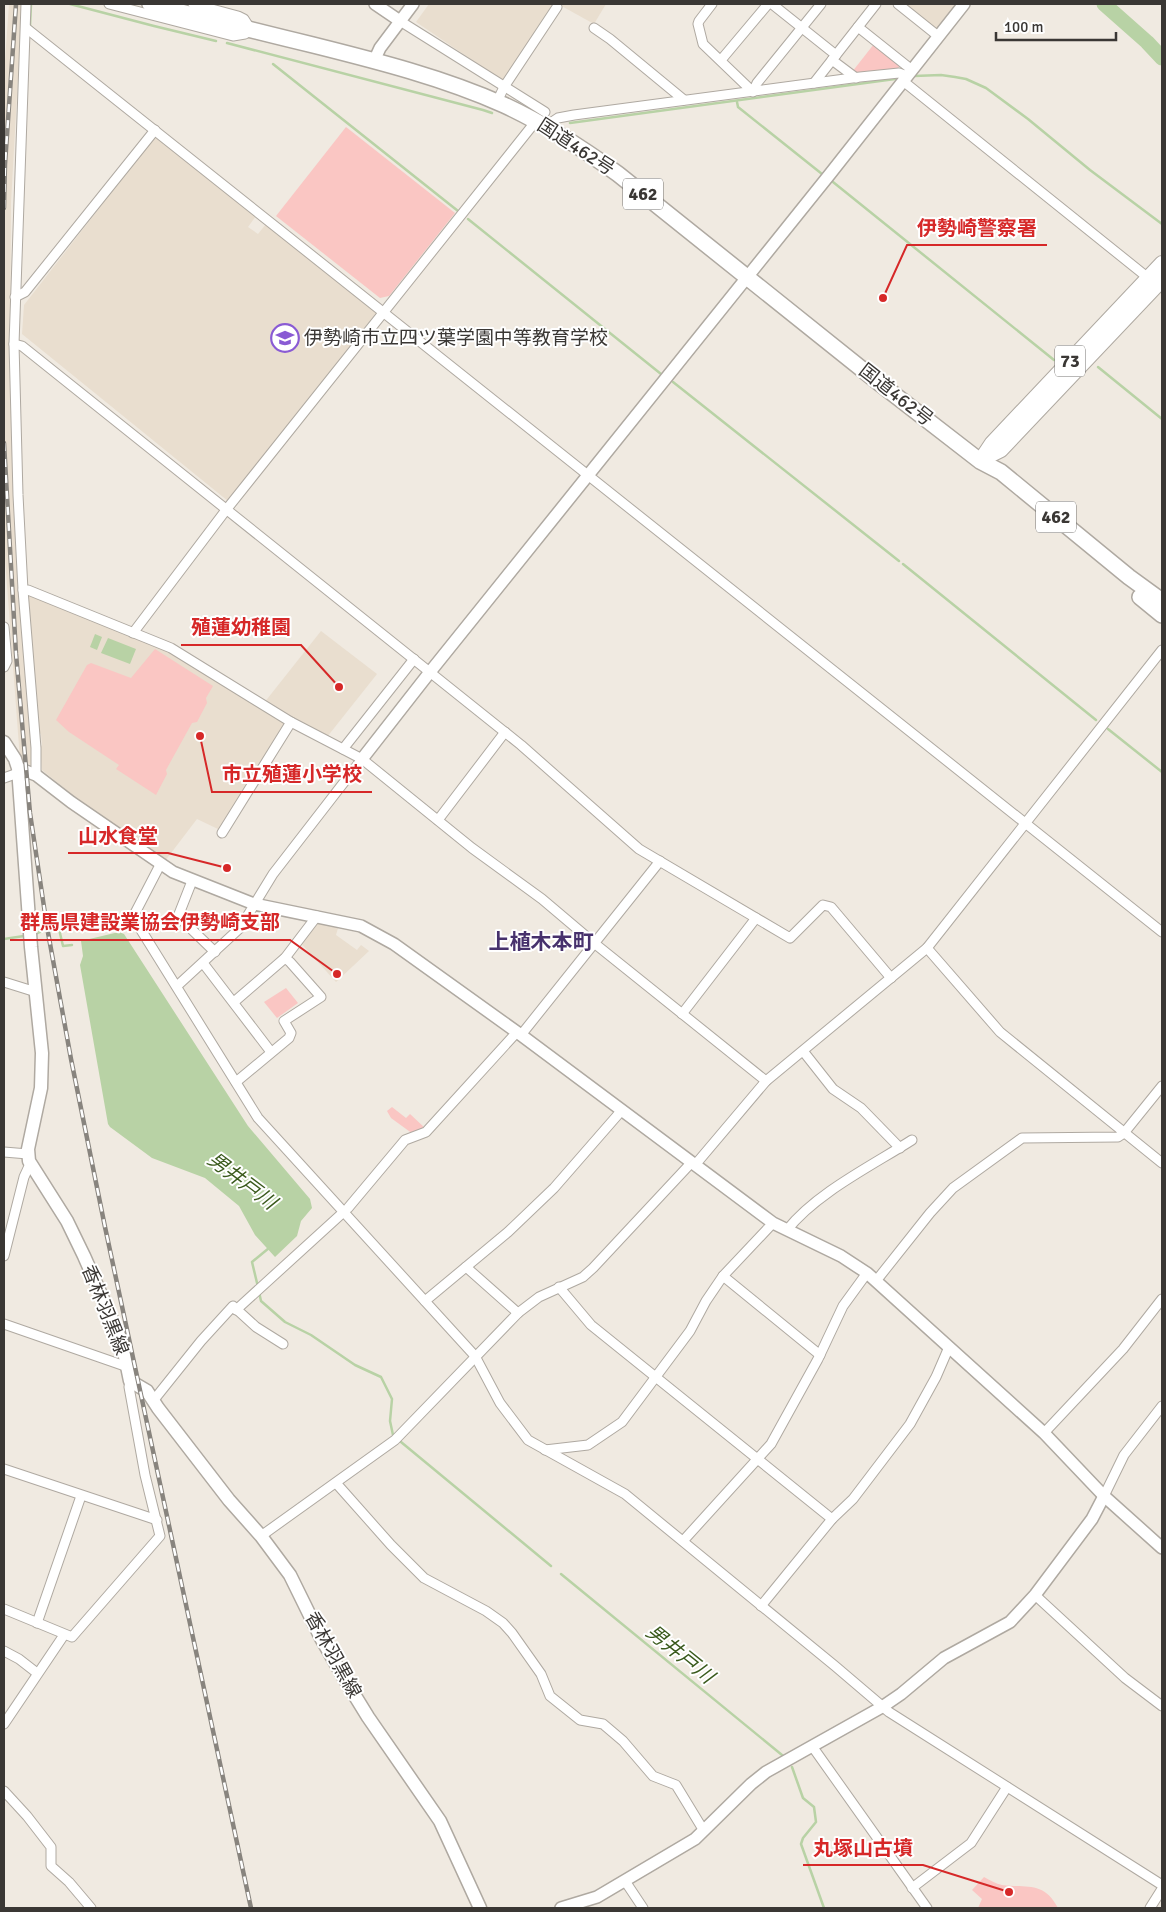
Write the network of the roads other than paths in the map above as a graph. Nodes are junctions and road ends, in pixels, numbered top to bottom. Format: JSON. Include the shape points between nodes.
{"nodes":[{"id":1,"x":26,"y":4,"type":"edge"},
{"id":2,"x":109,"y":4,"type":"edge"},
{"id":3,"x":150,"y":4,"type":"edge"},
{"id":4,"x":193,"y":4,"type":"edge"},
{"id":5,"x":375,"y":4,"type":"edge"},
{"id":6,"x":413,"y":4,"type":"edge"},
{"id":7,"x":712,"y":4,"type":"edge"},
{"id":8,"x":768,"y":4,"type":"edge"},
{"id":9,"x":772,"y":4,"type":"edge"},
{"id":10,"x":821,"y":4,"type":"edge"},
{"id":11,"x":876,"y":4,"type":"edge"},
{"id":12,"x":898,"y":4,"type":"edge"},
{"id":13,"x":964,"y":4,"type":"edge"},
{"id":14,"x":557,"y":7,"type":"dead end"},
{"id":15,"x":400,"y":20,"type":"junction"},
{"id":16,"x":247,"y":24,"type":"junction"},
{"id":17,"x":858,"y":27,"type":"junction"},
{"id":18,"x":26,"y":28,"type":"junction"},
{"id":19,"x":594,"y":28,"type":"dead end"},
{"id":20,"x":802,"y":28,"type":"junction"},
{"id":21,"x":938,"y":36,"type":"junction"},
{"id":22,"x":834,"y":58,"type":"junction"},
{"id":23,"x":374,"y":60,"type":"junction"},
{"id":24,"x":721,"y":60,"type":"junction"},
{"id":25,"x":907,"y":75,"type":"junction"},
{"id":26,"x":856,"y":78,"type":"junction"},
{"id":27,"x":814,"y":83,"type":"junction"},
{"id":28,"x":504,"y":87,"type":"junction"},
{"id":29,"x":753,"y":92,"type":"junction"},
{"id":30,"x":684,"y":100,"type":"junction"},
{"id":31,"x":497,"y":102,"type":"junction"},
{"id":32,"x":542,"y":120,"type":"junction"},
{"id":33,"x":155,"y":130,"type":"junction"},
{"id":34,"x":1162,"y":263,"type":"edge"},
{"id":35,"x":747,"y":277,"type":"junction"},
{"id":36,"x":1157,"y":283,"type":"edge"},
{"id":37,"x":15,"y":297,"type":"junction"},
{"id":38,"x":385,"y":312,"type":"junction"},
{"id":39,"x":14,"y":344,"type":"junction"},
{"id":40,"x":980,"y":461,"type":"junction"},
{"id":41,"x":589,"y":476,"type":"junction"},
{"id":42,"x":226,"y":510,"type":"junction"},
{"id":43,"x":22,"y":590,"type":"junction"},
{"id":44,"x":1162,"y":602,"type":"edge"},
{"id":45,"x":1162,"y":615,"type":"edge"},
{"id":46,"x":4,"y":627,"type":"edge"},
{"id":47,"x":133,"y":633,"type":"junction"},
{"id":48,"x":1162,"y":650,"type":"edge"},
{"id":49,"x":414,"y":660,"type":"junction"},
{"id":50,"x":4,"y":667,"type":"edge"},
{"id":51,"x":430,"y":672,"type":"junction"},
{"id":52,"x":291,"y":722,"type":"junction"},
{"id":53,"x":505,"y":732,"type":"junction"},
{"id":54,"x":4,"y":742,"type":"edge"},
{"id":55,"x":343,"y":749,"type":"junction"},
{"id":56,"x":362,"y":759,"type":"junction"},
{"id":57,"x":18,"y":770,"type":"junction"},
{"id":58,"x":36,"y":775,"type":"junction"},
{"id":59,"x":4,"y":778,"type":"edge"},
{"id":60,"x":438,"y":820,"type":"junction"},
{"id":61,"x":1024,"y":823,"type":"junction"},
{"id":62,"x":222,"y":833,"type":"dead end"},
{"id":63,"x":660,"y":862,"type":"junction"},
{"id":64,"x":160,"y":865,"type":"junction"},
{"id":65,"x":192,"y":881,"type":"junction"},
{"id":66,"x":254,"y":904,"type":"junction"},
{"id":67,"x":317,"y":916,"type":"junction"},
{"id":68,"x":756,"y":918,"type":"junction"},
{"id":69,"x":1162,"y":932,"type":"edge"},
{"id":70,"x":594,"y":944,"type":"junction"},
{"id":71,"x":927,"y":948,"type":"junction"},
{"id":72,"x":215,"y":952,"type":"junction"},
{"id":73,"x":285,"y":958,"type":"junction"},
{"id":74,"x":203,"y":962,"type":"junction"},
{"id":75,"x":892,"y":978,"type":"junction"},
{"id":76,"x":4,"y":982,"type":"edge"},
{"id":77,"x":177,"y":986,"type":"junction"},
{"id":78,"x":36,"y":992,"type":"junction"},
{"id":79,"x":234,"y":1002,"type":"junction"},
{"id":80,"x":682,"y":1014,"type":"junction"},
{"id":81,"x":519,"y":1034,"type":"junction"},
{"id":82,"x":803,"y":1050,"type":"junction"},
{"id":83,"x":271,"y":1052,"type":"junction"},
{"id":84,"x":766,"y":1081,"type":"junction"},
{"id":85,"x":236,"y":1082,"type":"junction"},
{"id":86,"x":1162,"y":1086,"type":"edge"},
{"id":87,"x":622,"y":1110,"type":"junction"},
{"id":88,"x":1124,"y":1134,"type":"junction"},
{"id":89,"x":912,"y":1140,"type":"dead end"},
{"id":90,"x":900,"y":1148,"type":"junction"},
{"id":91,"x":4,"y":1152,"type":"edge"},
{"id":92,"x":29,"y":1159,"type":"junction"},
{"id":93,"x":694,"y":1163,"type":"junction"},
{"id":94,"x":1162,"y":1163,"type":"edge"},
{"id":95,"x":344,"y":1212,"type":"junction"},
{"id":96,"x":773,"y":1223,"type":"junction"},
{"id":97,"x":788,"y":1230,"type":"junction"},
{"id":98,"x":4,"y":1256,"type":"edge"},
{"id":99,"x":466,"y":1267,"type":"junction"},
{"id":100,"x":723,"y":1276,"type":"junction"},
{"id":101,"x":871,"y":1277,"type":"junction"},
{"id":102,"x":559,"y":1287,"type":"junction"},
{"id":103,"x":1162,"y":1299,"type":"edge"},
{"id":104,"x":425,"y":1301,"type":"junction"},
{"id":105,"x":236,"y":1310,"type":"junction"},
{"id":106,"x":518,"y":1312,"type":"junction"},
{"id":107,"x":4,"y":1324,"type":"edge"},
{"id":108,"x":283,"y":1344,"type":"dead end"},
{"id":109,"x":949,"y":1347,"type":"junction"},
{"id":110,"x":820,"y":1355,"type":"junction"},
{"id":111,"x":476,"y":1356,"type":"junction"},
{"id":112,"x":127,"y":1366,"type":"junction"},
{"id":113,"x":657,"y":1377,"type":"junction"},
{"id":114,"x":130,"y":1381,"type":"junction"},
{"id":115,"x":153,"y":1401,"type":"junction"},
{"id":116,"x":1162,"y":1406,"type":"edge"},
{"id":117,"x":1044,"y":1433,"type":"junction"},
{"id":118,"x":545,"y":1450,"type":"junction"},
{"id":119,"x":758,"y":1460,"type":"junction"},
{"id":120,"x":4,"y":1469,"type":"edge"},
{"id":121,"x":336,"y":1483,"type":"junction"},
{"id":122,"x":81,"y":1496,"type":"junction"},
{"id":123,"x":1104,"y":1496,"type":"junction"},
{"id":124,"x":832,"y":1519,"type":"junction"},
{"id":125,"x":157,"y":1520,"type":"junction"},
{"id":126,"x":261,"y":1536,"type":"junction"},
{"id":127,"x":683,"y":1541,"type":"junction"},
{"id":128,"x":1162,"y":1548,"type":"edge"},
{"id":129,"x":1035,"y":1595,"type":"junction"},
{"id":130,"x":761,"y":1606,"type":"junction"},
{"id":131,"x":4,"y":1609,"type":"edge"},
{"id":132,"x":37,"y":1623,"type":"junction"},
{"id":133,"x":64,"y":1635,"type":"junction"},
{"id":134,"x":4,"y":1651,"type":"edge"},
{"id":135,"x":36,"y":1673,"type":"junction"},
{"id":136,"x":1162,"y":1706,"type":"edge"},
{"id":137,"x":882,"y":1707,"type":"junction"},
{"id":138,"x":4,"y":1724,"type":"edge"},
{"id":139,"x":812,"y":1746,"type":"junction"},
{"id":140,"x":1007,"y":1787,"type":"junction"},
{"id":141,"x":4,"y":1791,"type":"edge"},
{"id":142,"x":704,"y":1831,"type":"junction"},
{"id":143,"x":624,"y":1881,"type":"junction"},
{"id":144,"x":1162,"y":1885,"type":"edge"},
{"id":145,"x":912,"y":1888,"type":"junction"},
{"id":146,"x":1162,"y":1890,"type":"edge"},
{"id":147,"x":92,"y":1908,"type":"edge"},
{"id":148,"x":480,"y":1908,"type":"edge"},
{"id":149,"x":561,"y":1908,"type":"edge"},
{"id":150,"x":643,"y":1908,"type":"edge"},
{"id":151,"x":927,"y":1908,"type":"edge"},
{"id":152,"x":1150,"y":1908,"type":"edge"}],
"edges":[{"from":1,"to":18,"type":"street"},
{"from":2,"to":16,"type":"street","via":[[227,35],[241,36]]},
{"from":3,"to":16,"type":"highway","name":"国道462号","number":"462"},
{"from":4,"to":16,"type":"street"},
{"from":5,"to":15,"type":"street"},
{"from":6,"to":15,"type":"street"},
{"from":7,"to":24,"type":"street","via":[[698,24],[703,44]]},
{"from":8,"to":24,"type":"street"},
{"from":9,"to":20,"type":"street"},
{"from":10,"to":20,"type":"street"},
{"from":11,"to":17,"type":"street"},
{"from":12,"to":21,"type":"street"},
{"from":13,"to":21,"type":"street"},
{"from":14,"to":28,"type":"street"},
{"from":15,"to":23,"type":"street"},
{"from":15,"to":28,"type":"street"},
{"from":16,"to":23,"type":"highway","name":"国道462号","number":"462"},
{"from":17,"to":22,"type":"street"},
{"from":17,"to":25,"type":"street"},
{"from":18,"to":33,"type":"street"},
{"from":18,"to":37,"type":"street"},
{"from":19,"to":30,"type":"street"},
{"from":20,"to":22,"type":"street"},
{"from":20,"to":29,"type":"street"},
{"from":21,"to":25,"type":"street"},
{"from":22,"to":26,"type":"street"},
{"from":22,"to":27,"type":"street"},
{"from":23,"to":31,"type":"highway","name":"国道462号","number":"462"},
{"from":24,"to":29,"type":"street"},
{"from":25,"to":26,"type":"street"},
{"from":25,"to":35,"type":"street"},
{"from":25,"to":36,"type":"street"},
{"from":26,"to":27,"type":"street"},
{"from":27,"to":29,"type":"street"},
{"from":28,"to":31,"type":"street"},
{"from":28,"to":32,"type":"street"},
{"from":29,"to":30,"type":"street"},
{"from":30,"to":32,"type":"street"},
{"from":31,"to":32,"type":"highway","name":"国道462号","number":"462"},
{"from":32,"to":35,"type":"highway","name":"国道462号","number":"462","via":[[612,169]]},
{"from":32,"to":38,"type":"street"},
{"from":33,"to":37,"type":"street","via":[[25,292]]},
{"from":33,"to":38,"type":"street"},
{"from":34,"to":36,"type":"main road","number":"73"},
{"from":35,"to":40,"type":"highway","name":"国道462号","number":"462"},
{"from":35,"to":41,"type":"street"},
{"from":36,"to":40,"type":"main road","number":"73","via":[[992,443]]},
{"from":37,"to":39,"type":"street"},
{"from":38,"to":41,"type":"street"},
{"from":38,"to":42,"type":"street"},
{"from":39,"to":42,"type":"street","via":[[22,346]]},
{"from":39,"to":43,"type":"street"},
{"from":40,"to":44,"type":"highway","name":"国道462号","number":"462","via":[[1001,472]]},
{"from":40,"to":45,"type":"highway","name":"国道462号","number":"462","via":[[996,478]]},
{"from":41,"to":51,"type":"street"},
{"from":41,"to":61,"type":"street"},
{"from":42,"to":47,"type":"street"},
{"from":42,"to":49,"type":"street"},
{"from":43,"to":47,"type":"street"},
{"from":43,"to":58,"type":"street"},
{"from":46,"to":50,"type":"street","via":[[7,661]]},
{"from":47,"to":52,"type":"street","via":[[171,648]]},
{"from":48,"to":61,"type":"street"},
{"from":49,"to":51,"type":"street"},
{"from":49,"to":55,"type":"street"},
{"from":51,"to":53,"type":"street"},
{"from":51,"to":56,"type":"street"},
{"from":52,"to":55,"type":"street"},
{"from":52,"to":62,"type":"street"},
{"from":53,"to":60,"type":"street"},
{"from":53,"to":63,"type":"street","via":[[639,849]]},
{"from":54,"to":57,"type":"main road"},
{"from":55,"to":56,"type":"street"},
{"from":56,"to":60,"type":"street"},
{"from":56,"to":66,"type":"street","via":[[273,874]]},
{"from":57,"to":58,"type":"street"},
{"from":57,"to":59,"type":"street"},
{"from":57,"to":78,"type":"main road"},
{"from":58,"to":64,"type":"street"},
{"from":60,"to":70,"type":"street","via":[[542,899]]},
{"from":61,"to":69,"type":"street"},
{"from":61,"to":71,"type":"street"},
{"from":63,"to":68,"type":"street"},
{"from":63,"to":70,"type":"street"},
{"from":64,"to":65,"type":"street"},
{"from":64,"to":77,"type":"street","via":[[134,917]]},
{"from":65,"to":66,"type":"street"},
{"from":65,"to":72,"type":"street","via":[[179,914]]},
{"from":66,"to":67,"type":"street"},
{"from":66,"to":72,"type":"street","via":[[240,928]]},
{"from":67,"to":73,"type":"street"},
{"from":67,"to":81,"type":"street","via":[[361,926],[394,944]]},
{"from":68,"to":75,"type":"street","via":[[790,938],[823,905],[831,907]]},
{"from":68,"to":80,"type":"street"},
{"from":70,"to":80,"type":"street"},
{"from":70,"to":81,"type":"street"},
{"from":71,"to":75,"type":"street"},
{"from":71,"to":88,"type":"street","via":[[1000,1032]]},
{"from":72,"to":74,"type":"street"},
{"from":73,"to":79,"type":"street"},
{"from":73,"to":83,"type":"street","via":[[321,997],[284,1021],[289,1038]]},
{"from":74,"to":77,"type":"street"},
{"from":74,"to":79,"type":"street"},
{"from":75,"to":82,"type":"street"},
{"from":76,"to":78,"type":"street"},
{"from":77,"to":85,"type":"street"},
{"from":78,"to":92,"type":"main road","via":[[42,1077]]},
{"from":79,"to":83,"type":"street"},
{"from":80,"to":84,"type":"street"},
{"from":81,"to":87,"type":"street"},
{"from":81,"to":95,"type":"street","via":[[426,1132],[405,1140]]},
{"from":82,"to":84,"type":"street"},
{"from":82,"to":90,"type":"street","via":[[833,1089],[861,1108]]},
{"from":83,"to":85,"type":"street"},
{"from":84,"to":93,"type":"street"},
{"from":85,"to":95,"type":"street","via":[[258,1118]]},
{"from":86,"to":88,"type":"street"},
{"from":87,"to":93,"type":"street"},
{"from":87,"to":99,"type":"street","via":[[554,1188]]},
{"from":88,"to":94,"type":"street"},
{"from":88,"to":101,"type":"street","via":[[1022,1138],[954,1188]]},
{"from":89,"to":90,"type":"street"},
{"from":90,"to":97,"type":"street","via":[[822,1197]]},
{"from":91,"to":92,"type":"street"},
{"from":92,"to":98,"type":"street"},
{"from":92,"to":112,"type":"main road","name":"香林羽黒線","via":[[72,1232],[122,1342]]},
{"from":93,"to":96,"type":"street"},
{"from":93,"to":102,"type":"street","via":[[593,1268],[583,1277]]},
{"from":95,"to":104,"type":"street"},
{"from":95,"to":105,"type":"street"},
{"from":96,"to":97,"type":"street"},
{"from":96,"to":100,"type":"street"},
{"from":97,"to":101,"type":"street","via":[[841,1256]]},
{"from":99,"to":104,"type":"street"},
{"from":99,"to":106,"type":"street"},
{"from":100,"to":110,"type":"street"},
{"from":100,"to":113,"type":"street"},
{"from":101,"to":109,"type":"street"},
{"from":101,"to":110,"type":"street","via":[[843,1306]]},
{"from":102,"to":106,"type":"street","via":[[539,1296]]},
{"from":102,"to":113,"type":"street","via":[[592,1324]]},
{"from":103,"to":117,"type":"street","via":[[1123,1349]]},
{"from":104,"to":111,"type":"street"},
{"from":105,"to":108,"type":"street"},
{"from":105,"to":115,"type":"street","via":[[233,1306],[229,1309]]},
{"from":106,"to":111,"type":"street"},
{"from":107,"to":112,"type":"street"},
{"from":109,"to":117,"type":"street"},
{"from":109,"to":124,"type":"street","via":[[910,1424],[853,1499]]},
{"from":110,"to":119,"type":"street","via":[[771,1444]]},
{"from":111,"to":118,"type":"street","via":[[500,1403],[528,1440]]},
{"from":111,"to":121,"type":"street","via":[[395,1440]]},
{"from":112,"to":114,"type":"main road","name":"香林羽黒線"},
{"from":113,"to":118,"type":"street","via":[[622,1422],[588,1445]]},
{"from":113,"to":119,"type":"street"},
{"from":114,"to":115,"type":"main road","name":"香林羽黒線","via":[[145,1388]]},
{"from":114,"to":125,"type":"street","via":[[145,1475]]},
{"from":115,"to":126,"type":"main road","name":"香林羽黒線"},
{"from":116,"to":123,"type":"street","via":[[1124,1454]]},
{"from":117,"to":123,"type":"street"},
{"from":118,"to":127,"type":"street","via":[[625,1494]]},
{"from":119,"to":124,"type":"street"},
{"from":119,"to":127,"type":"street"},
{"from":120,"to":122,"type":"street"},
{"from":121,"to":126,"type":"street"},
{"from":121,"to":142,"type":"street","via":[[424,1578],[503,1623],[541,1674],[550,1696],[580,1720],[603,1724],[653,1776],[676,1785]]},
{"from":122,"to":125,"type":"street"},
{"from":122,"to":132,"type":"street"},
{"from":123,"to":128,"type":"street"},
{"from":123,"to":129,"type":"street","via":[[1092,1519]]},
{"from":124,"to":130,"type":"street"},
{"from":125,"to":133,"type":"street","via":[[160,1536],[72,1637]]},
{"from":126,"to":148,"type":"main road","name":"香林羽黒線","via":[[290,1575],[321,1638],[368,1717],[440,1822]]},
{"from":127,"to":130,"type":"street"},
{"from":129,"to":136,"type":"street","via":[[1125,1678]]},
{"from":129,"to":137,"type":"street","via":[[1010,1622],[944,1658]]},
{"from":130,"to":137,"type":"street"},
{"from":131,"to":132,"type":"street"},
{"from":132,"to":133,"type":"street"},
{"from":133,"to":135,"type":"street"},
{"from":134,"to":135,"type":"street"},
{"from":135,"to":138,"type":"street"},
{"from":137,"to":139,"type":"street"},
{"from":137,"to":140,"type":"street"},
{"from":139,"to":142,"type":"street","via":[[758,1777]]},
{"from":139,"to":145,"type":"street"},
{"from":140,"to":144,"type":"street"},
{"from":140,"to":145,"type":"street","via":[[971,1843]]},
{"from":141,"to":147,"type":"street","via":[[51,1847],[51,1866]]},
{"from":142,"to":143,"type":"street"},
{"from":143,"to":149,"type":"street","via":[[597,1896]]},
{"from":143,"to":150,"type":"street"},
{"from":145,"to":151,"type":"street"},
{"from":146,"to":152,"type":"street"}]}
